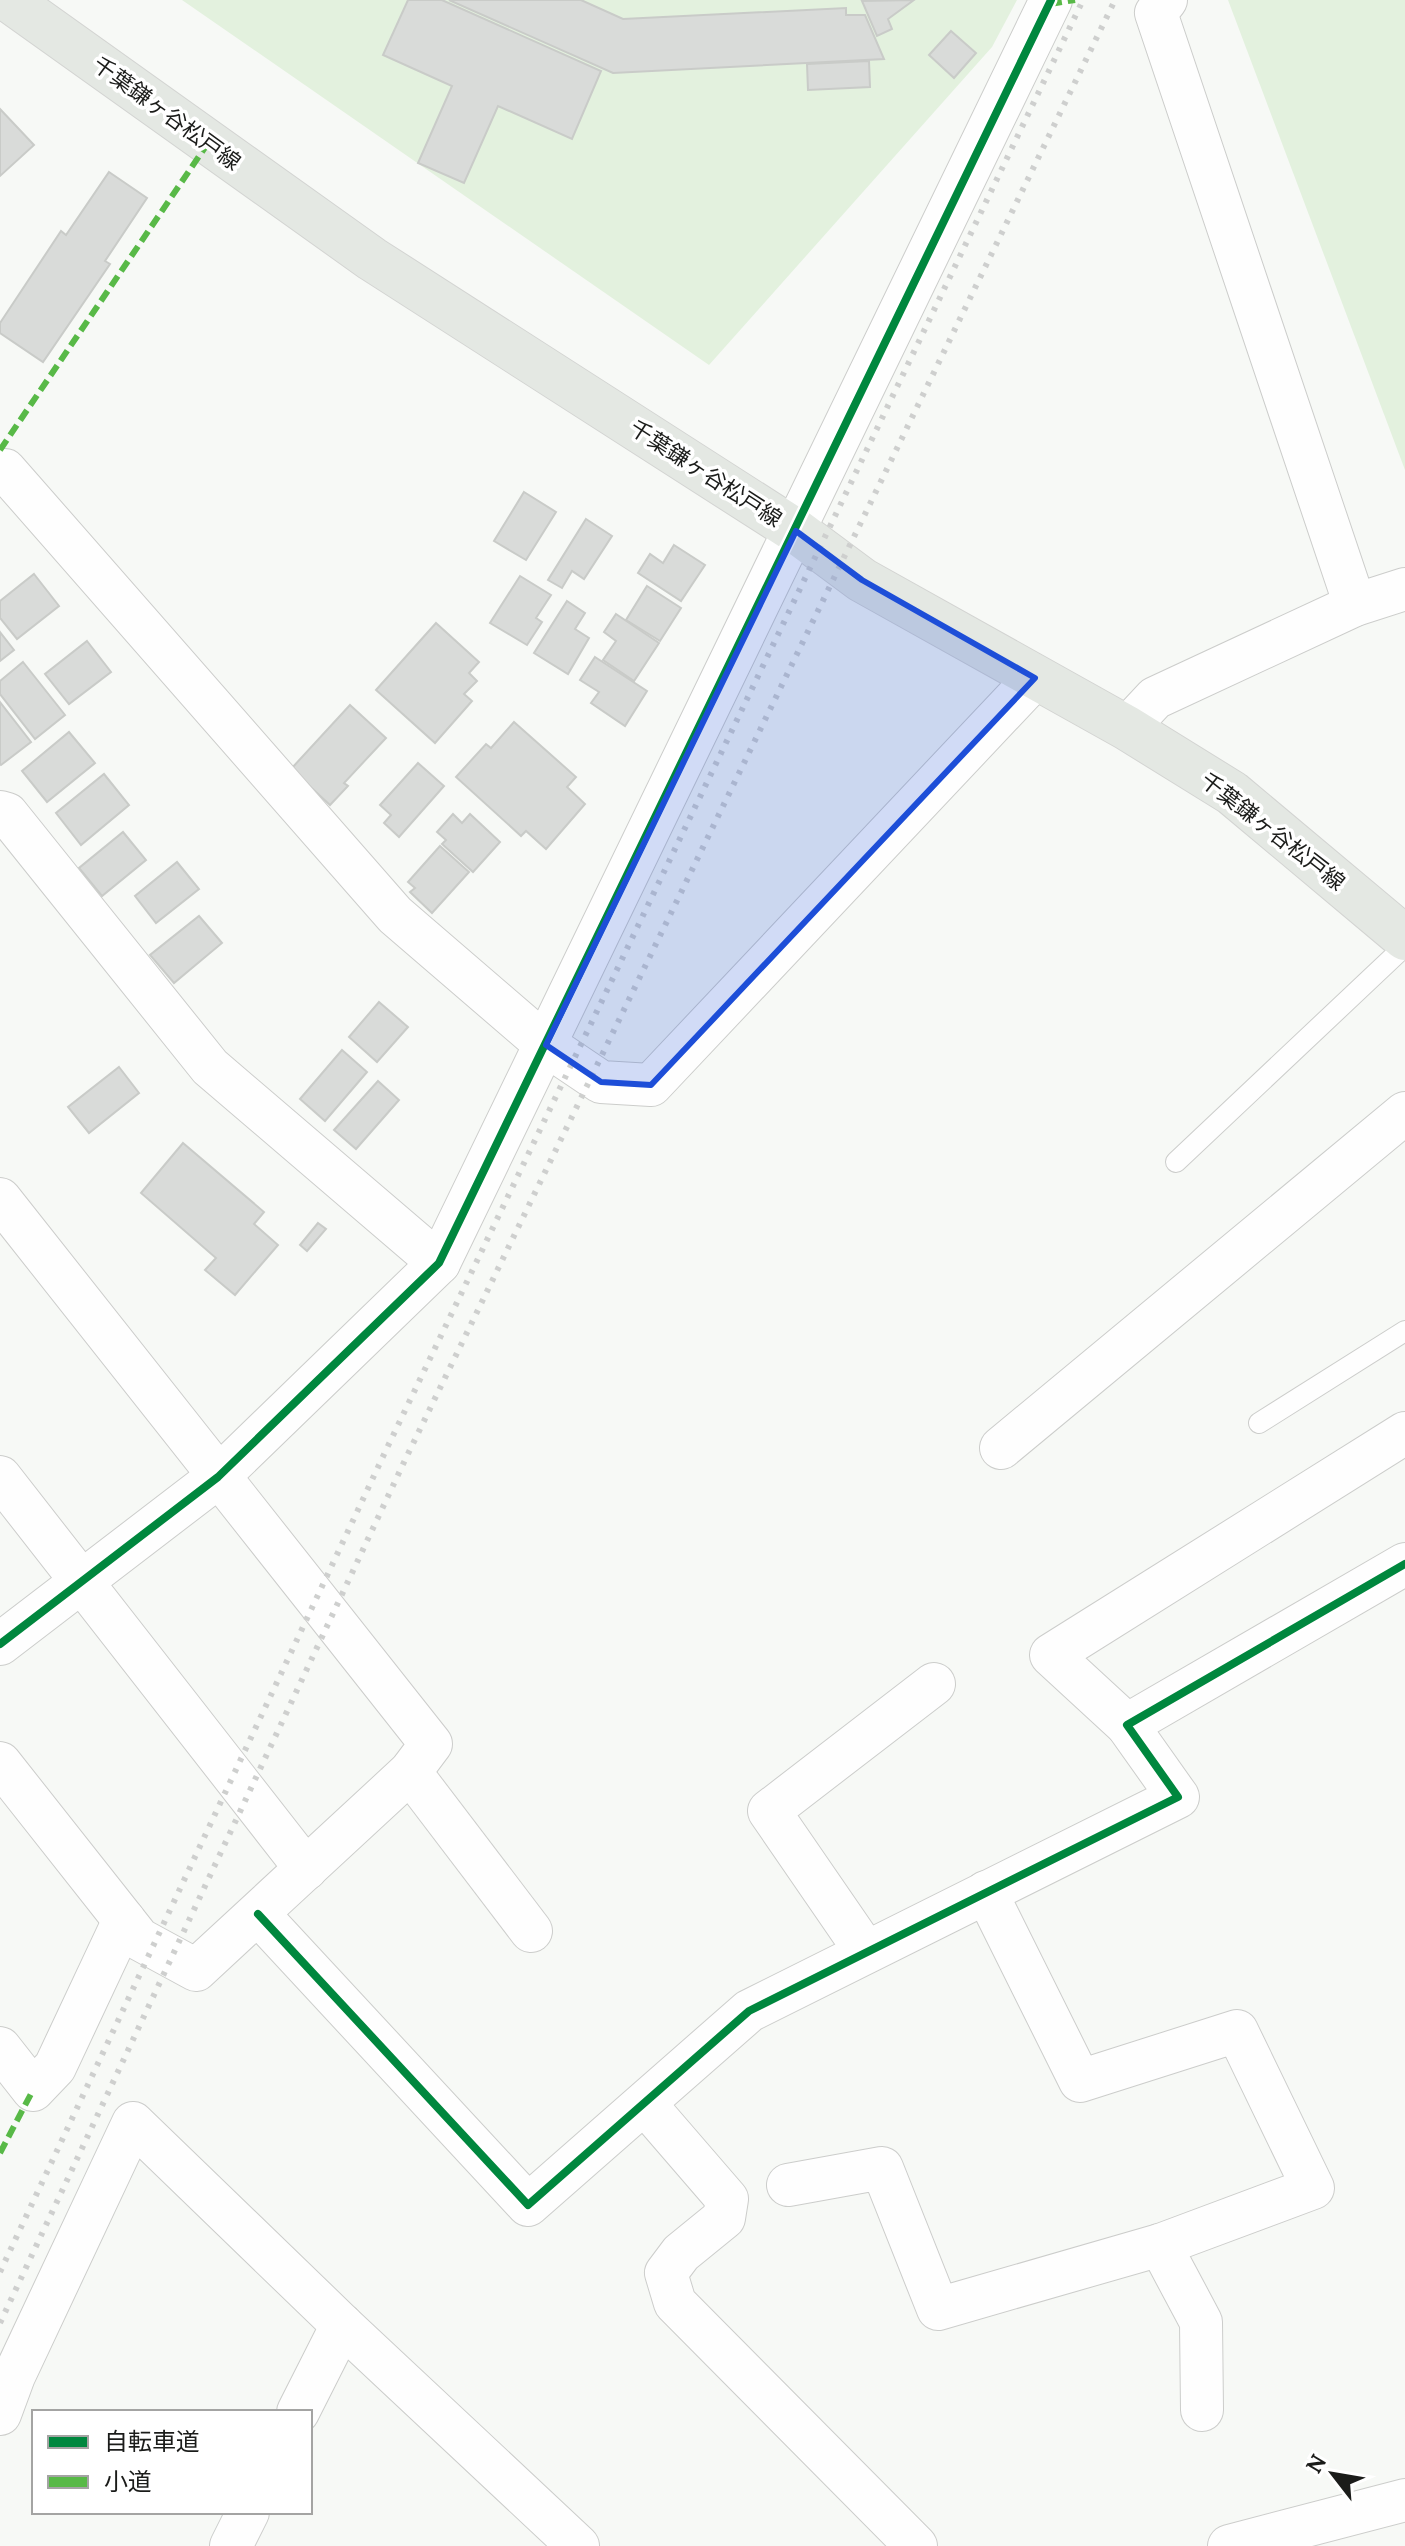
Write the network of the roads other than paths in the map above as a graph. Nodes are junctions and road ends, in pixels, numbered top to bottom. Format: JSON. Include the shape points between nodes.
{"nodes":[{"id":1,"x":9,"y":0,"type":"edge"},
{"id":2,"x":1051,"y":0,"type":"edge"},
{"id":3,"x":1166,"y":0,"type":"edge"},
{"id":4,"x":0,"y":470,"type":"edge"},
{"id":5,"x":796,"y":531,"type":"junction"},
{"id":6,"x":1405,"y":589,"type":"edge"},
{"id":7,"x":1355,"y":605,"type":"junction"},
{"id":8,"x":1035,"y":678,"type":"junction"},
{"id":9,"x":1127,"y":728,"type":"junction"},
{"id":10,"x":0,"y":812,"type":"edge"},
{"id":11,"x":1405,"y":938,"type":"edge"},
{"id":12,"x":1405,"y":946,"type":"edge"},
{"id":13,"x":546,"y":1045,"type":"junction"},
{"id":14,"x":1405,"y":1113,"type":"edge"},
{"id":15,"x":1176,"y":1162,"type":"dead end"},
{"id":16,"x":0,"y":1199,"type":"edge"},
{"id":17,"x":439,"y":1263,"type":"junction"},
{"id":18,"x":1405,"y":1331,"type":"edge"},
{"id":19,"x":1259,"y":1423,"type":"dead end"},
{"id":20,"x":1405,"y":1433,"type":"edge"},
{"id":21,"x":1001,"y":1448,"type":"dead end"},
{"id":22,"x":0,"y":1477,"type":"edge"},
{"id":23,"x":218,"y":1477,"type":"junction"},
{"id":24,"x":1405,"y":1564,"type":"edge"},
{"id":25,"x":82,"y":1581,"type":"junction"},
{"id":26,"x":0,"y":1644,"type":"edge"},
{"id":27,"x":934,"y":1684,"type":"dead end"},
{"id":28,"x":1127,"y":1725,"type":"junction"},
{"id":29,"x":0,"y":1763,"type":"edge"},
{"id":30,"x":410,"y":1772,"type":"junction"},
{"id":31,"x":306,"y":1869,"type":"junction"},
{"id":32,"x":986,"y":1892,"type":"junction"},
{"id":33,"x":258,"y":1914,"type":"junction"},
{"id":34,"x":124,"y":1920,"type":"junction"},
{"id":35,"x":531,"y":1931,"type":"dead end"},
{"id":36,"x":866,"y":1952,"type":"junction"},
{"id":37,"x":0,"y":2048,"type":"edge"},
{"id":38,"x":645,"y":2104,"type":"junction"},
{"id":39,"x":788,"y":2185,"type":"dead end"},
{"id":40,"x":1160,"y":2245,"type":"junction"},
{"id":41,"x":342,"y":2325,"type":"junction"},
{"id":42,"x":299,"y":2410,"type":"edge"},
{"id":43,"x":1202,"y":2410,"type":"dead end"},
{"id":44,"x":0,"y":2414,"type":"edge"},
{"id":45,"x":1405,"y":2500,"type":"edge"},
{"id":46,"x":247,"y":2514,"type":"edge"},
{"id":47,"x":560,"y":2540,"type":"edge"},
{"id":48,"x":231,"y":2546,"type":"edge"},
{"id":49,"x":916,"y":2546,"type":"edge"},
{"id":50,"x":1229,"y":2546,"type":"edge"}],
"edges":[{"from":1,"to":5,"type":"main road","name":"千葉鎌ヶ谷松戸線","via":[[372,259]]},
{"from":2,"to":5,"type":"street"},
{"from":3,"to":7,"type":"street","via":[[1156,13]]},
{"from":4,"to":13,"type":"street","via":[[395,915]]},
{"from":5,"to":8,"type":"main road","name":"千葉鎌ヶ谷松戸線","via":[[862,580]]},
{"from":5,"to":13,"type":"street"},
{"from":6,"to":7,"type":"street"},
{"from":7,"to":9,"type":"street","via":[[1155,698]]},
{"from":8,"to":9,"type":"main road","name":"千葉鎌ヶ谷松戸線"},
{"from":8,"to":13,"type":"street","via":[[651,1085],[601,1082]]},
{"from":9,"to":11,"type":"main road","name":"千葉鎌ヶ谷松戸線","via":[[1232,793]]},
{"from":10,"to":17,"type":"street","via":[[7,814],[210,1067]]},
{"from":12,"to":15,"type":"lane"},
{"from":13,"to":17,"type":"street"},
{"from":14,"to":21,"type":"street"},
{"from":16,"to":23,"type":"street"},
{"from":17,"to":23,"type":"street"},
{"from":18,"to":19,"type":"lane"},
{"from":20,"to":28,"type":"street","via":[[1051,1655]]},
{"from":22,"to":25,"type":"street"},
{"from":23,"to":25,"type":"street"},
{"from":23,"to":30,"type":"street","via":[[431,1744]]},
{"from":24,"to":28,"type":"street"},
{"from":25,"to":26,"type":"street"},
{"from":25,"to":31,"type":"street"},
{"from":27,"to":36,"type":"street","via":[[769,1811]]},
{"from":28,"to":32,"type":"street","via":[[1178,1797]]},
{"from":29,"to":34,"type":"street"},
{"from":30,"to":31,"type":"street"},
{"from":30,"to":35,"type":"street"},
{"from":31,"to":33,"type":"street"},
{"from":32,"to":36,"type":"street"},
{"from":32,"to":40,"type":"street","via":[[1080,2081],[1237,2031],[1313,2188]]},
{"from":33,"to":34,"type":"street","via":[[196,1970],[139,1939]]},
{"from":33,"to":38,"type":"street","via":[[528,2205]]},
{"from":34,"to":37,"type":"street","via":[[55,2067],[33,2090]]},
{"from":36,"to":38,"type":"street","via":[[749,2011]]},
{"from":38,"to":49,"type":"street","via":[[727,2199],[724,2218],[681,2253],[666,2273],[675,2303]]},
{"from":39,"to":40,"type":"street","via":[[882,2168],[938,2309]]},
{"from":40,"to":43,"type":"street","via":[[1201,2322]]},
{"from":41,"to":42,"type":"street"},
{"from":41,"to":44,"type":"street","via":[[133,2123]]},
{"from":41,"to":47,"type":"street"},
{"from":45,"to":50,"type":"street"},
{"from":46,"to":48,"type":"street"}]}
